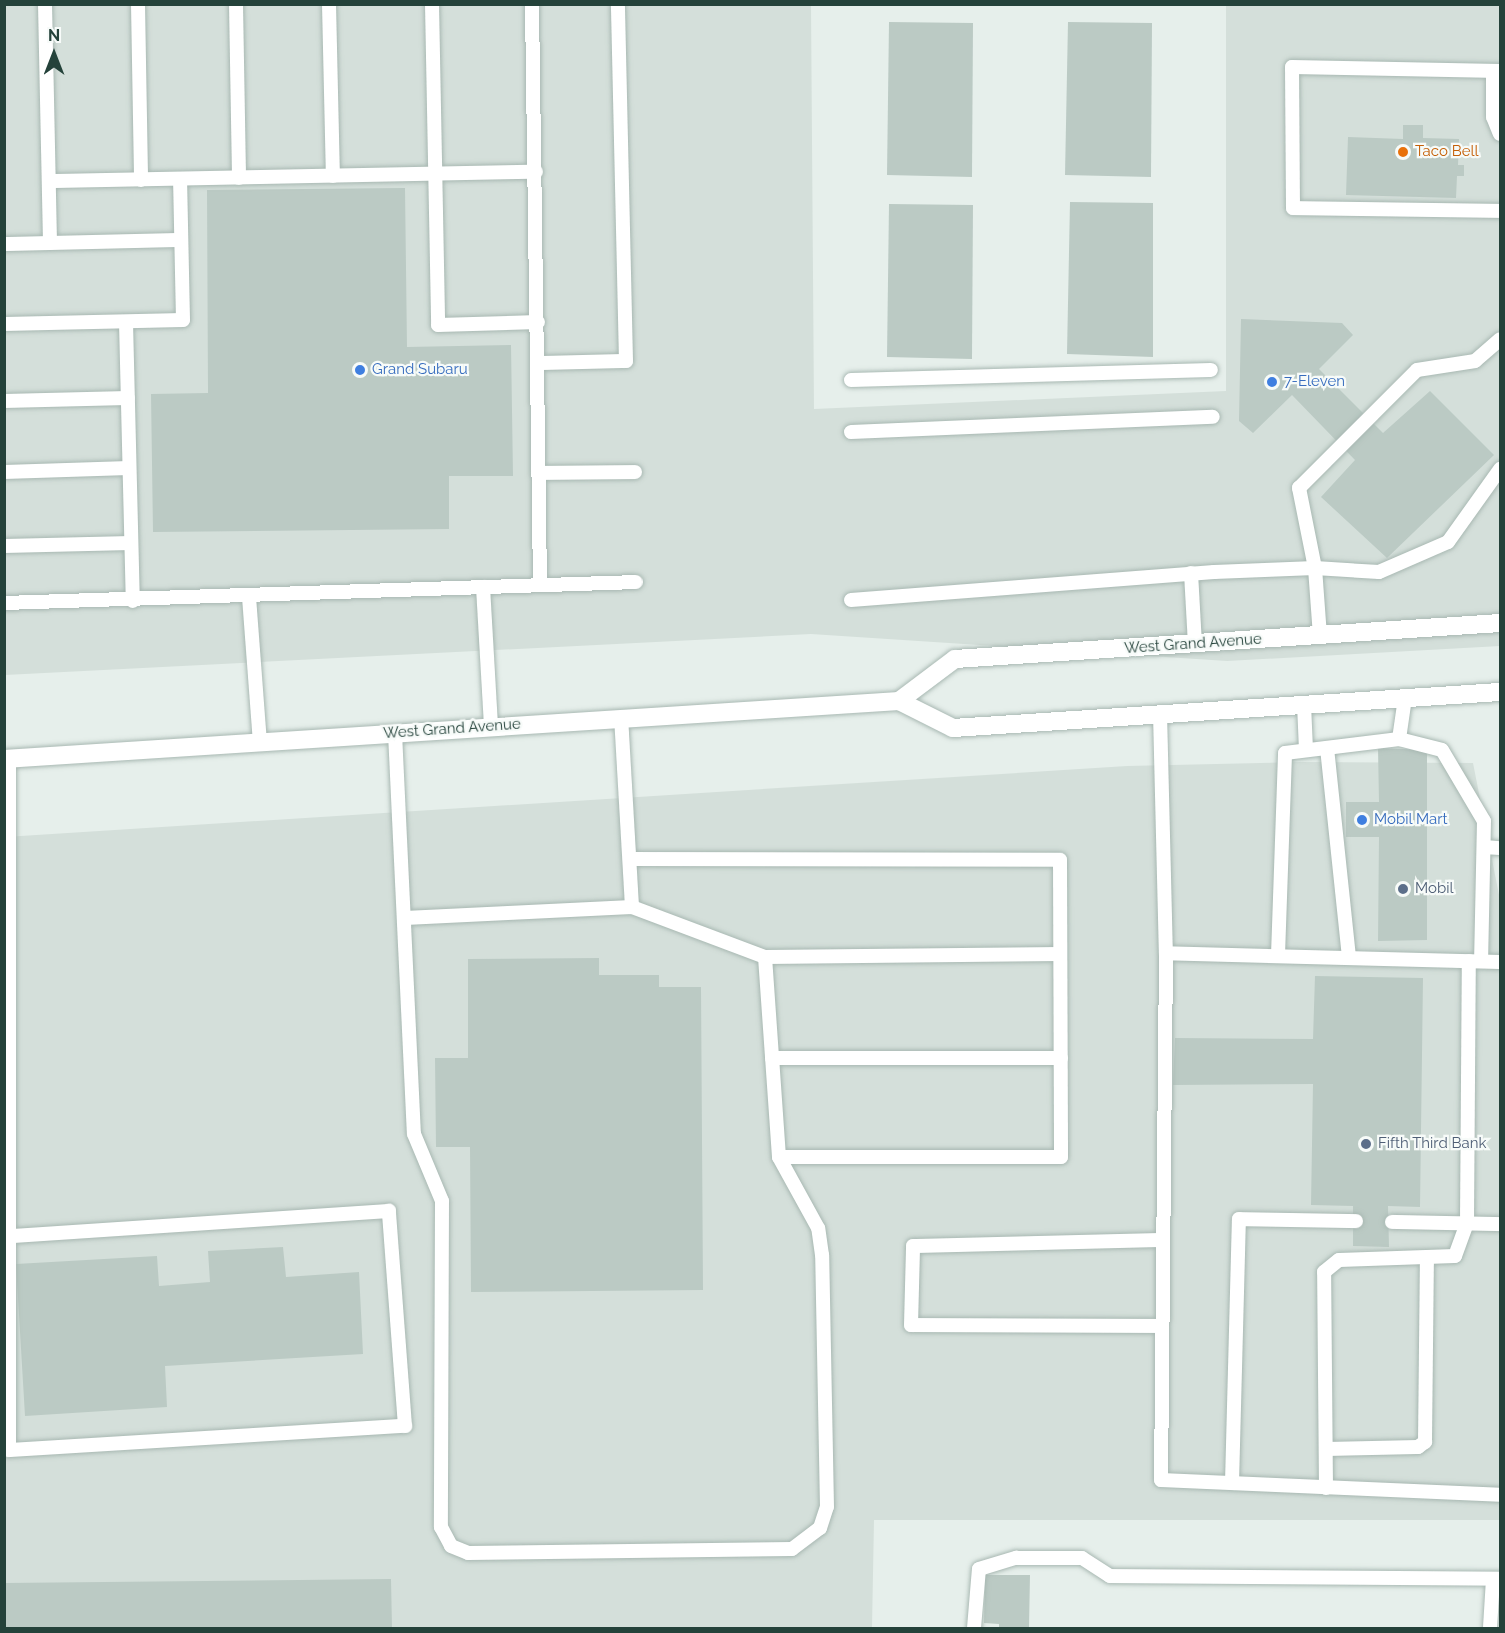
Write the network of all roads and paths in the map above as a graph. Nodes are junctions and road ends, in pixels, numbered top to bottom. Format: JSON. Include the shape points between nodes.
{"nodes":[{"id":1,"x":45,"y":4,"type":"edge"},
{"id":2,"x":138,"y":4,"type":"edge"},
{"id":3,"x":236,"y":4,"type":"edge"},
{"id":4,"x":329,"y":4,"type":"edge"},
{"id":5,"x":432,"y":4,"type":"edge"},
{"id":6,"x":532,"y":4,"type":"edge"},
{"id":7,"x":618,"y":4,"type":"edge"},
{"id":8,"x":1497,"y":71,"type":"edge"},
{"id":9,"x":1500,"y":134,"type":"edge"},
{"id":10,"x":536,"y":172,"type":"junction"},
{"id":11,"x":435,"y":174,"type":"junction"},
{"id":12,"x":333,"y":176,"type":"junction"},
{"id":13,"x":239,"y":178,"type":"junction"},
{"id":14,"x":180,"y":179,"type":"junction"},
{"id":15,"x":141,"y":180,"type":"junction"},
{"id":16,"x":48,"y":182,"type":"junction"},
{"id":17,"x":1500,"y":211,"type":"edge"},
{"id":18,"x":181,"y":240,"type":"junction"},
{"id":19,"x":50,"y":243,"type":"junction"},
{"id":20,"x":4,"y":244,"type":"edge"},
{"id":21,"x":126,"y":322,"type":"junction"},
{"id":22,"x":538,"y":322,"type":"junction"},
{"id":23,"x":4,"y":324,"type":"edge"},
{"id":24,"x":1500,"y":339,"type":"edge"},
{"id":25,"x":539,"y":363,"type":"junction"},
{"id":26,"x":1211,"y":370,"type":"dead end"},
{"id":27,"x":851,"y":380,"type":"dead end"},
{"id":28,"x":128,"y":398,"type":"junction"},
{"id":29,"x":4,"y":401,"type":"edge"},
{"id":30,"x":1213,"y":417,"type":"dead end"},
{"id":31,"x":850,"y":432,"type":"dead end"},
{"id":32,"x":129,"y":468,"type":"junction"},
{"id":33,"x":1500,"y":469,"type":"edge"},
{"id":34,"x":4,"y":472,"type":"edge"},
{"id":35,"x":635,"y":472,"type":"dead end"},
{"id":36,"x":539,"y":473,"type":"junction"},
{"id":37,"x":131,"y":543,"type":"junction"},
{"id":38,"x":4,"y":546,"type":"edge"},
{"id":39,"x":1315,"y":568,"type":"junction"},
{"id":40,"x":1191,"y":573,"type":"junction"},
{"id":41,"x":636,"y":582,"type":"dead end"},
{"id":42,"x":540,"y":585,"type":"junction"},
{"id":43,"x":483,"y":587,"type":"junction"},
{"id":44,"x":249,"y":597,"type":"junction"},
{"id":45,"x":851,"y":600,"type":"dead end"},
{"id":46,"x":133,"y":601,"type":"junction"},
{"id":47,"x":4,"y":603,"type":"edge"},
{"id":48,"x":1500,"y":623,"type":"edge"},
{"id":49,"x":1320,"y":636,"type":"junction"},
{"id":50,"x":1195,"y":644,"type":"junction"},
{"id":51,"x":1500,"y":692,"type":"edge"},
{"id":52,"x":1405,"y":698,"type":"junction"},
{"id":53,"x":899,"y":701,"type":"junction"},
{"id":54,"x":1304,"y":704,"type":"junction"},
{"id":55,"x":1160,"y":713,"type":"junction"},
{"id":56,"x":621,"y":718,"type":"junction"},
{"id":57,"x":491,"y":726,"type":"junction"},
{"id":58,"x":395,"y":733,"type":"junction"},
{"id":59,"x":1399,"y":739,"type":"junction"},
{"id":60,"x":260,"y":742,"type":"junction"},
{"id":61,"x":1327,"y":748,"type":"junction"},
{"id":62,"x":1306,"y":750,"type":"junction"},
{"id":63,"x":7,"y":758,"type":"edge"},
{"id":64,"x":1484,"y":847,"type":"junction"},
{"id":65,"x":1500,"y":848,"type":"edge"},
{"id":66,"x":632,"y":859,"type":"junction"},
{"id":67,"x":632,"y":907,"type":"junction"},
{"id":68,"x":405,"y":918,"type":"junction"},
{"id":69,"x":1166,"y":952,"type":"junction"},
{"id":70,"x":1060,"y":954,"type":"junction"},
{"id":71,"x":1278,"y":956,"type":"junction"},
{"id":72,"x":765,"y":957,"type":"junction"},
{"id":73,"x":1348,"y":958,"type":"junction"},
{"id":74,"x":1475,"y":961,"type":"junction"},
{"id":75,"x":1500,"y":962,"type":"edge"},
{"id":76,"x":772,"y":1058,"type":"junction"},
{"id":77,"x":1061,"y":1058,"type":"junction"},
{"id":78,"x":779,"y":1157,"type":"junction"},
{"id":79,"x":1356,"y":1221,"type":"dead end"},
{"id":80,"x":1392,"y":1222,"type":"dead end"},
{"id":81,"x":1467,"y":1223,"type":"junction"},
{"id":82,"x":1500,"y":1224,"type":"edge"},
{"id":83,"x":9,"y":1236,"type":"junction"},
{"id":84,"x":1163,"y":1240,"type":"junction"},
{"id":85,"x":1427,"y":1257,"type":"junction"},
{"id":86,"x":1162,"y":1326,"type":"junction"},
{"id":87,"x":1326,"y":1449,"type":"junction"},
{"id":88,"x":1232,"y":1484,"type":"junction"},
{"id":89,"x":1326,"y":1488,"type":"junction"},
{"id":90,"x":1500,"y":1495,"type":"edge"},
{"id":91,"x":1497,"y":1579,"type":"edge"},
{"id":92,"x":975,"y":1629,"type":"edge"},
{"id":93,"x":1490,"y":1629,"type":"edge"}],
"edges":[{"from":1,"to":16,"type":"lane"},
{"from":2,"to":15,"type":"lane"},
{"from":3,"to":13,"type":"lane"},
{"from":4,"to":12,"type":"lane"},
{"from":5,"to":11,"type":"lane"},
{"from":6,"to":10,"type":"lane"},
{"from":7,"to":25,"type":"lane","via":[[626,361]]},
{"from":8,"to":9,"type":"lane","via":[[1493,117]]},
{"from":8,"to":17,"type":"lane","via":[[1292,67],[1293,208]]},
{"from":10,"to":11,"type":"lane"},
{"from":10,"to":22,"type":"lane"},
{"from":11,"to":12,"type":"lane"},
{"from":11,"to":22,"type":"lane","via":[[438,325]]},
{"from":12,"to":13,"type":"lane"},
{"from":13,"to":14,"type":"lane"},
{"from":14,"to":15,"type":"lane"},
{"from":14,"to":18,"type":"lane"},
{"from":15,"to":16,"type":"lane"},
{"from":16,"to":19,"type":"lane"},
{"from":18,"to":19,"type":"lane"},
{"from":18,"to":21,"type":"lane","via":[[183,321]]},
{"from":19,"to":20,"type":"lane"},
{"from":21,"to":23,"type":"lane"},
{"from":21,"to":28,"type":"lane"},
{"from":22,"to":25,"type":"lane"},
{"from":24,"to":39,"type":"lane","via":[[1475,361],[1417,370],[1299,488]]},
{"from":25,"to":36,"type":"lane"},
{"from":26,"to":27,"type":"lane"},
{"from":28,"to":29,"type":"lane"},
{"from":28,"to":32,"type":"lane"},
{"from":30,"to":31,"type":"lane"},
{"from":32,"to":34,"type":"lane"},
{"from":32,"to":37,"type":"lane"},
{"from":33,"to":39,"type":"lane","via":[[1448,542],[1379,572]]},
{"from":35,"to":36,"type":"lane"},
{"from":36,"to":42,"type":"lane"},
{"from":37,"to":38,"type":"lane"},
{"from":37,"to":46,"type":"lane"},
{"from":39,"to":40,"type":"lane"},
{"from":39,"to":49,"type":"lane"},
{"from":40,"to":45,"type":"lane"},
{"from":40,"to":50,"type":"lane"},
{"from":41,"to":42,"type":"lane"},
{"from":42,"to":43,"type":"lane"},
{"from":43,"to":44,"type":"lane"},
{"from":43,"to":57,"type":"lane"},
{"from":44,"to":46,"type":"lane"},
{"from":44,"to":60,"type":"lane"},
{"from":46,"to":47,"type":"lane"},
{"from":48,"to":49,"type":"main road","name":"West Grand Avenue"},
{"from":49,"to":50,"type":"main road","name":"West Grand Avenue"},
{"from":50,"to":53,"type":"main road","name":"West Grand Avenue","via":[[955,660]]},
{"from":51,"to":52,"type":"main road"},
{"from":52,"to":54,"type":"main road"},
{"from":52,"to":59,"type":"lane"},
{"from":53,"to":55,"type":"main road","via":[[953,728]]},
{"from":53,"to":56,"type":"main road","name":"West Grand Avenue"},
{"from":54,"to":55,"type":"main road"},
{"from":54,"to":62,"type":"lane"},
{"from":55,"to":69,"type":"lane"},
{"from":56,"to":57,"type":"main road","name":"West Grand Avenue"},
{"from":56,"to":66,"type":"lane"},
{"from":57,"to":58,"type":"main road","name":"West Grand Avenue"},
{"from":58,"to":60,"type":"main road","name":"West Grand Avenue"},
{"from":58,"to":68,"type":"lane"},
{"from":59,"to":61,"type":"lane"},
{"from":59,"to":64,"type":"lane","via":[[1442,750],[1484,820]]},
{"from":60,"to":63,"type":"main road","name":"West Grand Avenue"},
{"from":61,"to":62,"type":"lane"},
{"from":61,"to":73,"type":"lane"},
{"from":62,"to":71,"type":"lane","via":[[1285,753]]},
{"from":63,"to":83,"type":"lane"},
{"from":64,"to":65,"type":"lane"},
{"from":64,"to":74,"type":"lane"},
{"from":66,"to":67,"type":"lane"},
{"from":66,"to":70,"type":"lane","via":[[1060,860]]},
{"from":67,"to":68,"type":"lane"},
{"from":67,"to":72,"type":"lane"},
{"from":68,"to":78,"type":"lane","via":[[414,1134],[442,1202],[441,1527],[452,1546],[468,1553],[792,1549],[820,1528],[828,1507],[822,1255],[818,1228]]},
{"from":69,"to":71,"type":"lane"},
{"from":69,"to":84,"type":"lane"},
{"from":70,"to":72,"type":"lane"},
{"from":70,"to":77,"type":"lane"},
{"from":71,"to":73,"type":"lane"},
{"from":72,"to":76,"type":"lane"},
{"from":73,"to":74,"type":"lane"},
{"from":74,"to":75,"type":"lane"},
{"from":74,"to":81,"type":"lane"},
{"from":76,"to":77,"type":"lane"},
{"from":76,"to":78,"type":"lane"},
{"from":77,"to":78,"type":"lane","via":[[1061,1157]]},
{"from":79,"to":88,"type":"lane","via":[[1239,1220]]},
{"from":80,"to":81,"type":"lane"},
{"from":81,"to":82,"type":"lane"},
{"from":81,"to":85,"type":"lane","via":[[1455,1256]]},
{"from":83,"to":83,"type":"lane","via":[[9,1450],[405,1426],[389,1211]]},
{"from":84,"to":86,"type":"lane"},
{"from":84,"to":86,"type":"lane","via":[[913,1246],[911,1325]]},
{"from":85,"to":87,"type":"lane","via":[[1339,1260],[1324,1272]]},
{"from":85,"to":87,"type":"lane","via":[[1425,1442],[1418,1447]]},
{"from":86,"to":88,"type":"lane","via":[[1161,1480]]},
{"from":87,"to":89,"type":"lane"},
{"from":88,"to":89,"type":"lane"},
{"from":89,"to":90,"type":"lane"},
{"from":91,"to":92,"type":"lane","via":[[1110,1576],[1082,1558],[1016,1558],[980,1569]]},
{"from":91,"to":93,"type":"lane"}]}
